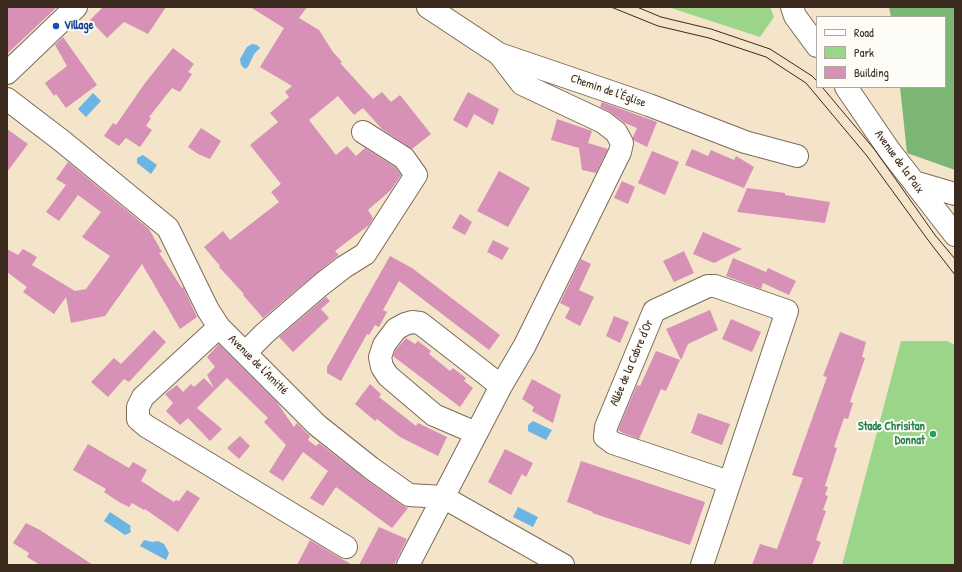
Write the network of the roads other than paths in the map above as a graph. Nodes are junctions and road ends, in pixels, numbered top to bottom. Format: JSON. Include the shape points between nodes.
{"nodes":[{"id":1,"x":76,"y":7,"type":"edge"},
{"id":2,"x":428,"y":7,"type":"edge"},
{"id":3,"x":792,"y":7,"type":"edge"},
{"id":4,"x":816,"y":45,"type":"edge"},
{"id":5,"x":499,"y":54,"type":"junction"},
{"id":6,"x":7,"y":73,"type":"edge"},
{"id":7,"x":847,"y":88,"type":"edge"},
{"id":8,"x":7,"y":99,"type":"edge"},
{"id":9,"x":363,"y":132,"type":"dead end"},
{"id":10,"x":797,"y":156,"type":"dead end"},
{"id":11,"x":914,"y":182,"type":"junction"},
{"id":12,"x":955,"y":194,"type":"edge"},
{"id":13,"x":955,"y":236,"type":"edge"},
{"id":14,"x":219,"y":327,"type":"junction"},
{"id":15,"x":245,"y":353,"type":"junction"},
{"id":16,"x":500,"y":386,"type":"junction"},
{"id":17,"x":476,"y":433,"type":"junction"},
{"id":18,"x":729,"y":482,"type":"junction"},
{"id":19,"x":443,"y":497,"type":"junction"},
{"id":20,"x":346,"y":548,"type":"dead end"},
{"id":21,"x":408,"y":565,"type":"edge"},
{"id":22,"x":563,"y":565,"type":"edge"},
{"id":23,"x":702,"y":565,"type":"edge"}],
"edges":[{"from":1,"to":6,"type":"street"},
{"from":2,"to":5,"type":"street","name":"Chemin de l'Église"},
{"from":3,"to":4,"type":"street","via":[[795,16]]},
{"from":5,"to":10,"type":"street","name":"Chemin de l'Église","via":[[649,105],[745,142]]},
{"from":5,"to":16,"type":"street","via":[[522,84],[603,122],[616,132],[622,143],[620,152],[529,338]]},
{"from":7,"to":11,"type":"street","name":"Avenue de la Paix"},
{"from":8,"to":14,"type":"street","name":"Avenue de l'Amitié","via":[[168,228]]},
{"from":9,"to":15,"type":"street","via":[[404,158],[416,175],[365,254],[322,284]]},
{"from":11,"to":12,"type":"street"},
{"from":11,"to":13,"type":"street","name":"Avenue de la Paix"},
{"from":14,"to":15,"type":"street","name":"Avenue de l'Amitié"},
{"from":14,"to":20,"type":"street","via":[[143,397],[138,407],[138,419]]},
{"from":15,"to":19,"type":"street","name":"Avenue de l'Amitié","via":[[317,425],[371,468],[409,495]]},
{"from":16,"to":17,"type":"street"},
{"from":16,"to":17,"type":"street","via":[[420,324],[412,322],[396,329],[384,345],[380,357],[382,368],[388,376],[434,415]]},
{"from":17,"to":19,"type":"street"},
{"from":18,"to":18,"type":"street","name":"Allée de la Cabre d'Or","via":[[613,443],[605,437],[606,427],[654,311],[708,286],[715,286],[787,311]]},
{"from":18,"to":23,"type":"street","name":"Allée de la Cabre d'Or"},
{"from":19,"to":21,"type":"street"},
{"from":19,"to":22,"type":"street","name":"Avenue de l'Amitié"}]}
